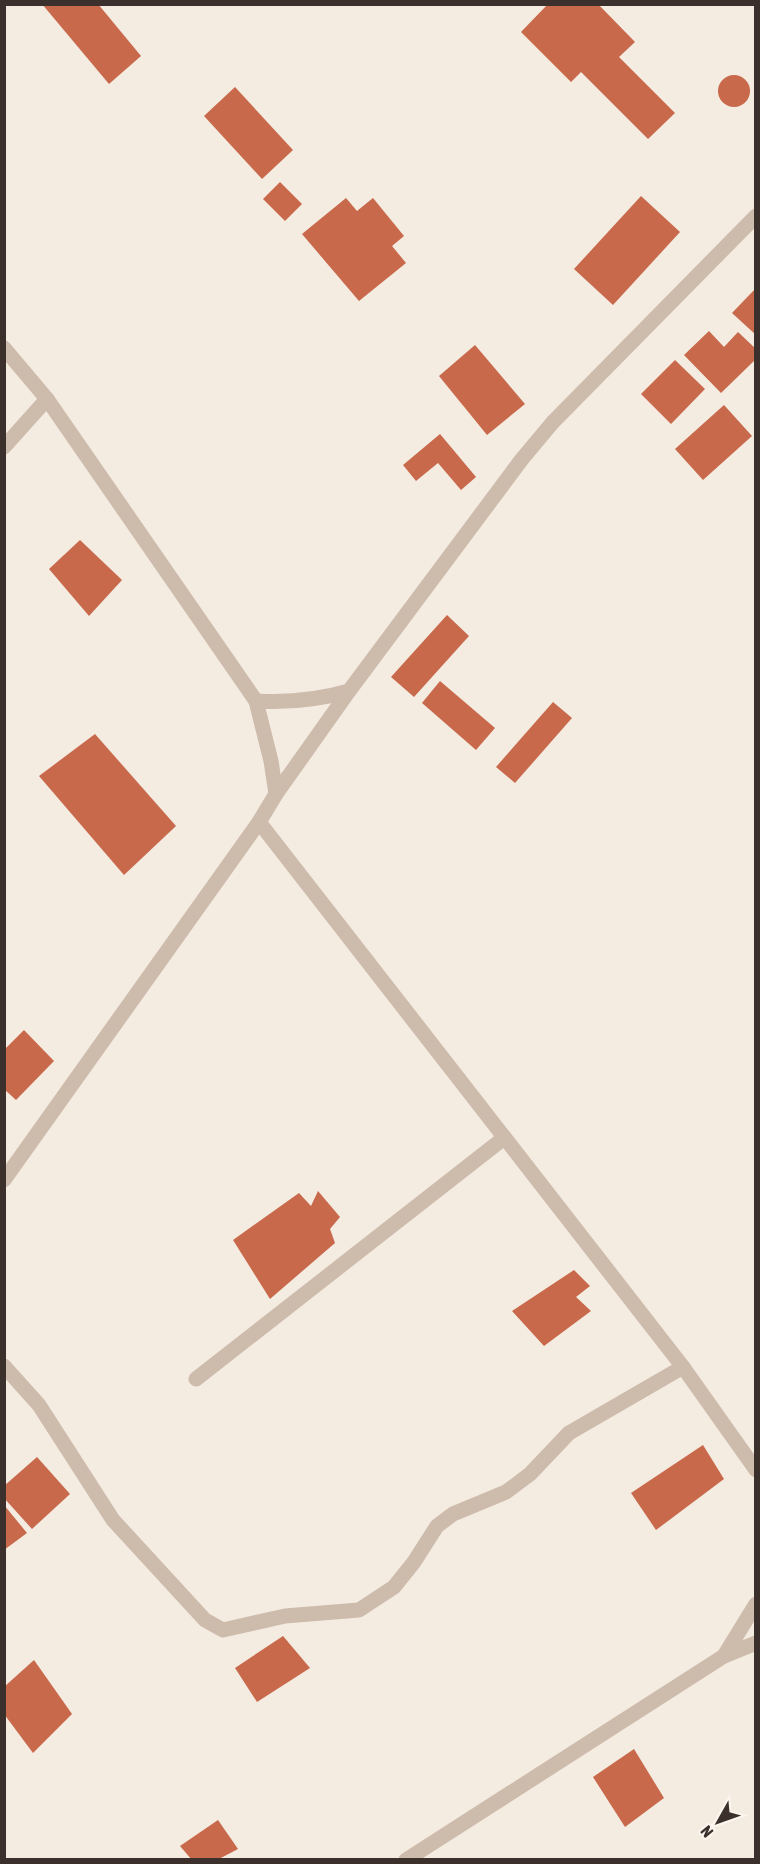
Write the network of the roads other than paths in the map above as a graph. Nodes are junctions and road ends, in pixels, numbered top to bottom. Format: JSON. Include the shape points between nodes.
{"nodes":[{"id":1,"x":756,"y":216,"type":"edge"},
{"id":2,"x":4,"y":348,"type":"edge"},
{"id":3,"x":47,"y":399,"type":"junction"},
{"id":4,"x":4,"y":447,"type":"edge"},
{"id":5,"x":349,"y":691,"type":"junction"},
{"id":6,"x":256,"y":701,"type":"junction"},
{"id":7,"x":276,"y":794,"type":"junction"},
{"id":8,"x":259,"y":822,"type":"junction"},
{"id":9,"x":504,"y":1138,"type":"junction"},
{"id":10,"x":4,"y":1180,"type":"edge"},
{"id":11,"x":4,"y":1366,"type":"edge"},
{"id":12,"x":682,"y":1367,"type":"junction"},
{"id":13,"x":196,"y":1379,"type":"dead end"},
{"id":14,"x":756,"y":1470,"type":"edge"},
{"id":15,"x":756,"y":1604,"type":"edge"},
{"id":16,"x":756,"y":1643,"type":"edge"},
{"id":17,"x":724,"y":1656,"type":"junction"},
{"id":18,"x":406,"y":1860,"type":"edge"}],
"edges":[{"from":1,"to":5,"type":"street","via":[[553,422]]},
{"from":2,"to":3,"type":"street"},
{"from":3,"to":4,"type":"street"},
{"from":3,"to":6,"type":"street"},
{"from":5,"to":6,"type":"street","via":[[288,703]]},
{"from":5,"to":7,"type":"street"},
{"from":6,"to":7,"type":"street"},
{"from":7,"to":8,"type":"street"},
{"from":8,"to":9,"type":"street"},
{"from":8,"to":10,"type":"street"},
{"from":9,"to":12,"type":"street"},
{"from":9,"to":13,"type":"street"},
{"from":11,"to":12,"type":"street","via":[[39,1406],[113,1520],[205,1620],[223,1630],[285,1616],[359,1610],[394,1587],[437,1526],[453,1514],[506,1492],[530,1474],[569,1433]]},
{"from":12,"to":14,"type":"street"},
{"from":15,"to":17,"type":"street"},
{"from":16,"to":17,"type":"street"},
{"from":17,"to":18,"type":"street"}]}
